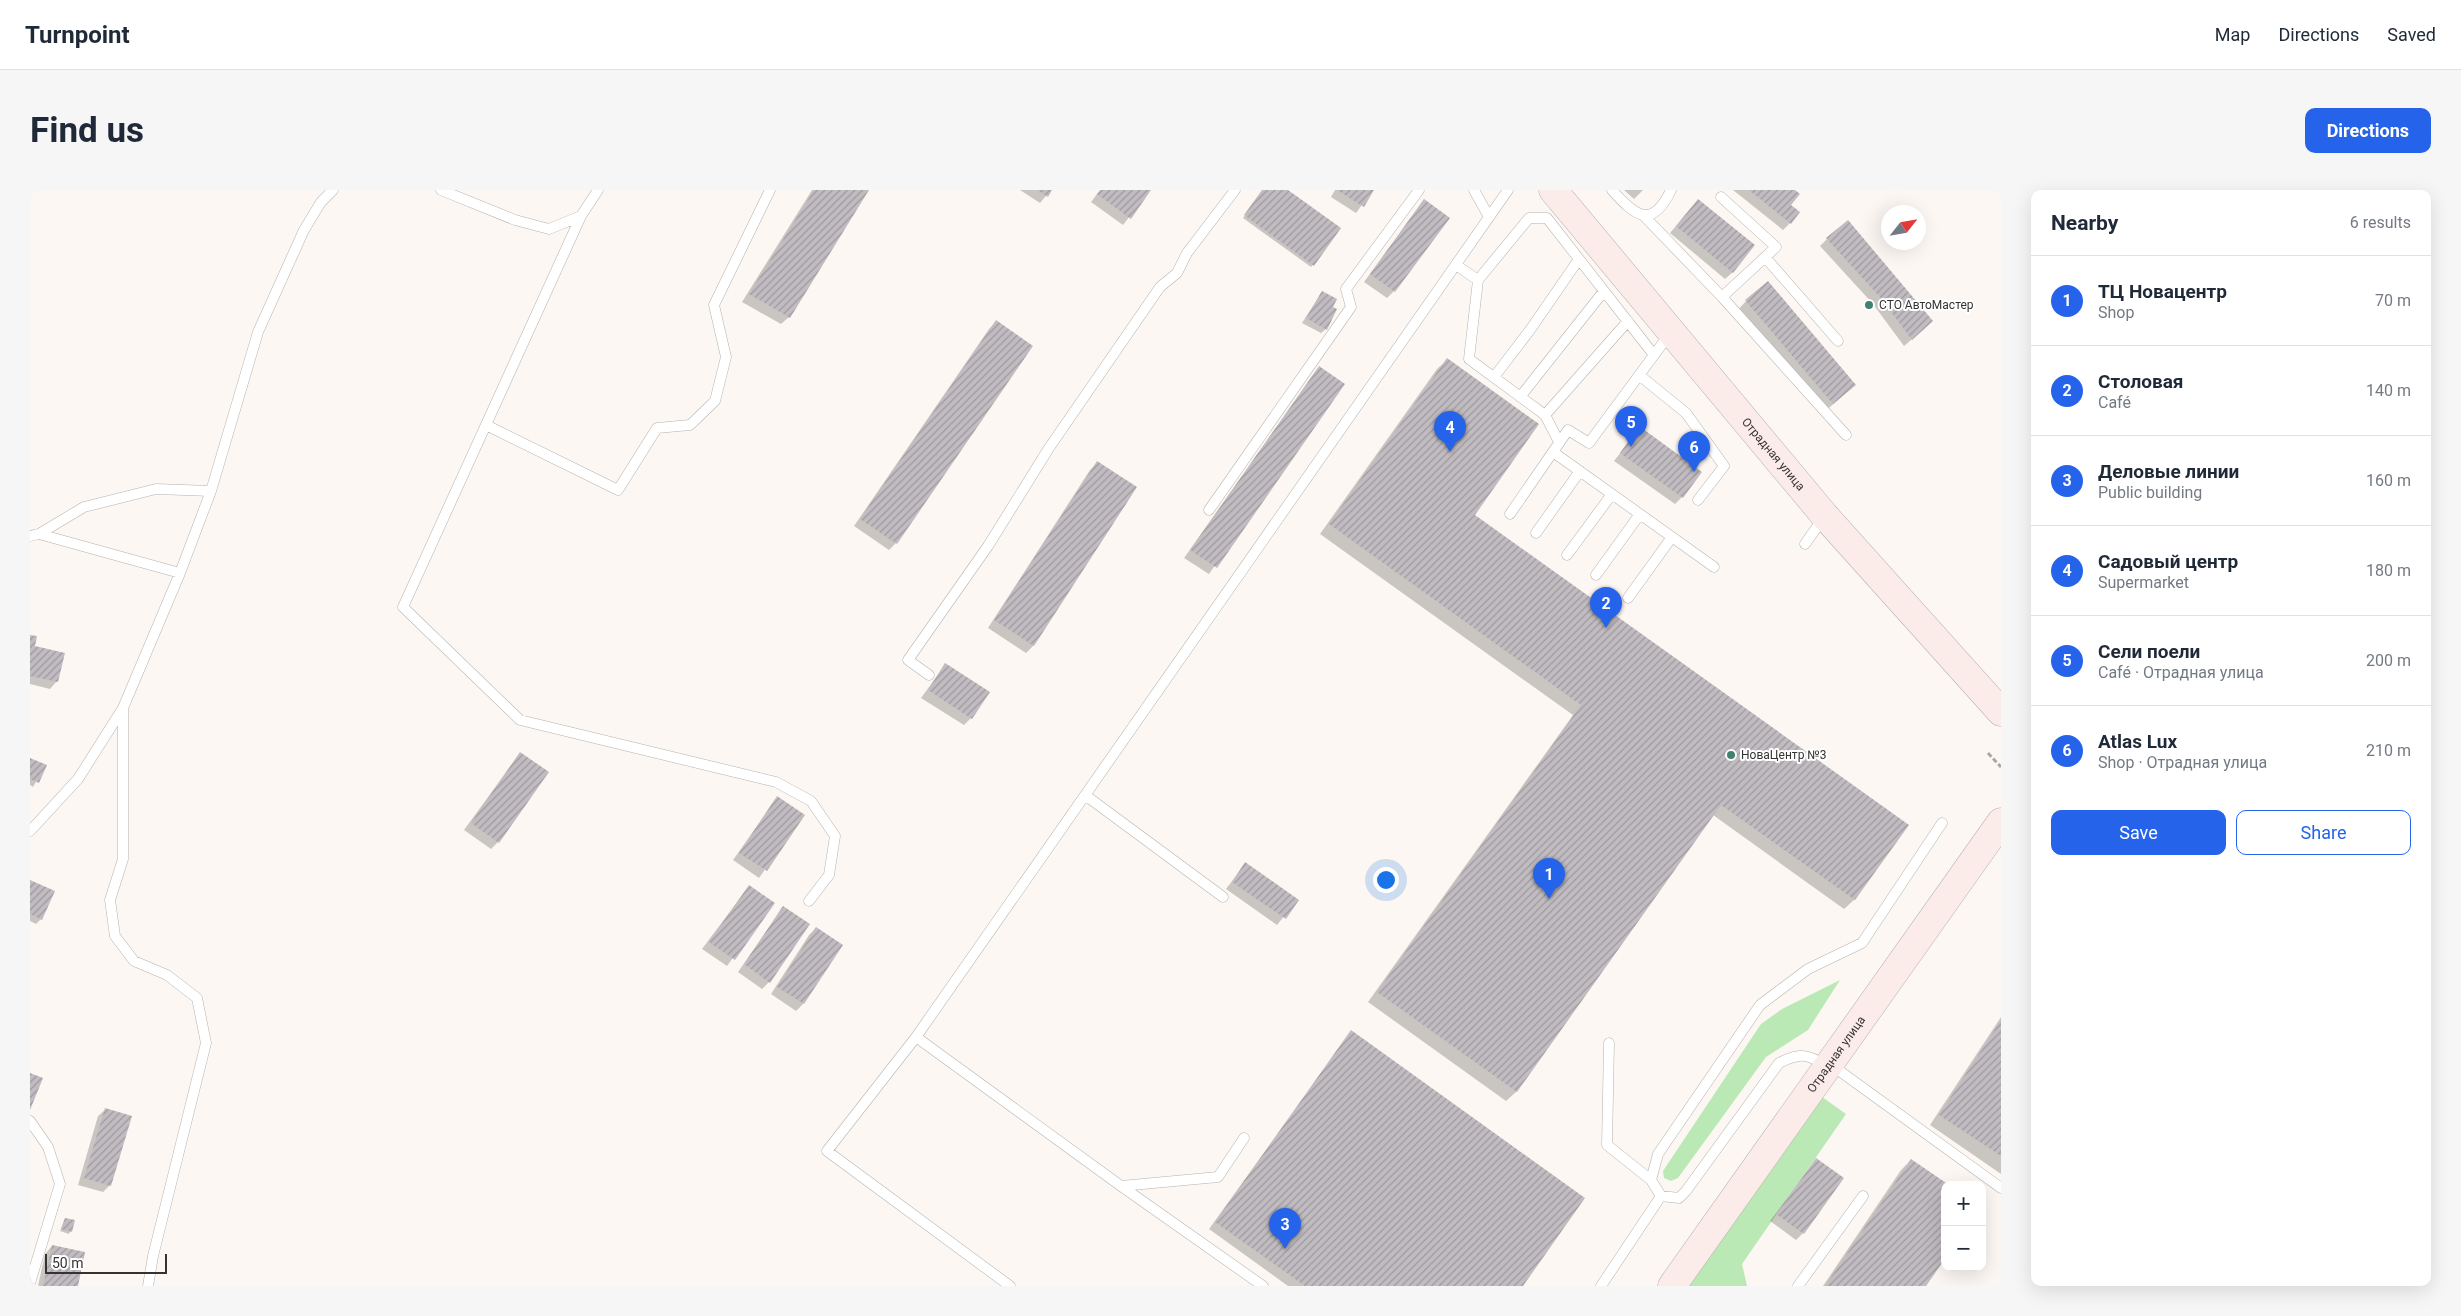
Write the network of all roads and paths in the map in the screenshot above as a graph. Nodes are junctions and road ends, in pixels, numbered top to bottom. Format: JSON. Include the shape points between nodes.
{"nodes":[{"id":1,"x":333,"y":190,"type":"edge"},
{"id":2,"x":440,"y":190,"type":"edge"},
{"id":3,"x":598,"y":190,"type":"edge"},
{"id":4,"x":770,"y":190,"type":"edge"},
{"id":5,"x":1235,"y":190,"type":"edge"},
{"id":6,"x":1419,"y":190,"type":"edge"},
{"id":7,"x":1474,"y":190,"type":"edge"},
{"id":8,"x":1508,"y":190,"type":"edge"},
{"id":9,"x":1554,"y":190,"type":"edge"},
{"id":10,"x":1612,"y":190,"type":"edge"},
{"id":11,"x":1671,"y":190,"type":"edge"},
{"id":12,"x":1722,"y":198,"type":"dead end"},
{"id":13,"x":581,"y":216,"type":"junction"},
{"id":14,"x":1644,"y":216,"type":"junction"},
{"id":15,"x":1489,"y":217,"type":"junction"},
{"id":16,"x":1765,"y":257,"type":"junction"},
{"id":17,"x":1579,"y":259,"type":"junction"},
{"id":18,"x":1456,"y":265,"type":"junction"},
{"id":19,"x":1478,"y":280,"type":"junction"},
{"id":20,"x":1604,"y":291,"type":"junction"},
{"id":21,"x":1722,"y":297,"type":"junction"},
{"id":22,"x":1628,"y":321,"type":"junction"},
{"id":23,"x":1671,"y":332,"type":"junction"},
{"id":24,"x":1838,"y":341,"type":"dead end"},
{"id":25,"x":1654,"y":354,"type":"junction"},
{"id":26,"x":1639,"y":375,"type":"junction"},
{"id":27,"x":1494,"y":377,"type":"junction"},
{"id":28,"x":1520,"y":397,"type":"junction"},
{"id":29,"x":1545,"y":414,"type":"junction"},
{"id":30,"x":486,"y":425,"type":"junction"},
{"id":31,"x":1846,"y":435,"type":"dead end"},
{"id":32,"x":1559,"y":442,"type":"junction"},
{"id":33,"x":1552,"y":452,"type":"junction"},
{"id":34,"x":1580,"y":471,"type":"junction"},
{"id":35,"x":211,"y":492,"type":"junction"},
{"id":36,"x":1612,"y":494,"type":"junction"},
{"id":37,"x":1698,"y":500,"type":"dead end"},
{"id":38,"x":1208,"y":510,"type":"dead end"},
{"id":39,"x":1510,"y":514,"type":"dead end"},
{"id":40,"x":1640,"y":514,"type":"junction"},
{"id":41,"x":1825,"y":516,"type":"junction"},
{"id":42,"x":1536,"y":533,"type":"dead end"},
{"id":43,"x":35,"y":535,"type":"edge"},
{"id":44,"x":1672,"y":537,"type":"junction"},
{"id":45,"x":1805,"y":544,"type":"dead end"},
{"id":46,"x":1567,"y":555,"type":"dead end"},
{"id":47,"x":1714,"y":567,"type":"dead end"},
{"id":48,"x":180,"y":573,"type":"junction"},
{"id":49,"x":1596,"y":575,"type":"dead end"},
{"id":50,"x":1628,"y":598,"type":"dead end"},
{"id":51,"x":929,"y":675,"type":"dead end"},
{"id":52,"x":123,"y":708,"type":"junction"},
{"id":53,"x":2001,"y":712,"type":"edge"},
{"id":54,"x":1988,"y":753,"type":"dead end"},
{"id":55,"x":2001,"y":767,"type":"edge"},
{"id":56,"x":1085,"y":795,"type":"junction"},
{"id":57,"x":2001,"y":822,"type":"edge"},
{"id":58,"x":1942,"y":823,"type":"dead end"},
{"id":59,"x":30,"y":831,"type":"edge"},
{"id":60,"x":1223,"y":897,"type":"dead end"},
{"id":61,"x":809,"y":901,"type":"dead end"},
{"id":62,"x":916,"y":1037,"type":"junction"},
{"id":63,"x":1609,"y":1044,"type":"dead end"},
{"id":64,"x":1828,"y":1066,"type":"junction"},
{"id":65,"x":30,"y":1121,"type":"edge"},
{"id":66,"x":1244,"y":1138,"type":"dead end"},
{"id":67,"x":1651,"y":1180,"type":"junction"},
{"id":68,"x":1122,"y":1186,"type":"junction"},
{"id":69,"x":2001,"y":1188,"type":"edge"},
{"id":70,"x":1661,"y":1196,"type":"junction"},
{"id":71,"x":1863,"y":1196,"type":"dead end"},
{"id":72,"x":30,"y":1284,"type":"edge"},
{"id":73,"x":148,"y":1286,"type":"edge"},
{"id":74,"x":1010,"y":1286,"type":"edge"},
{"id":75,"x":1263,"y":1286,"type":"edge"},
{"id":76,"x":1602,"y":1286,"type":"edge"},
{"id":77,"x":1672,"y":1286,"type":"edge"},
{"id":78,"x":1798,"y":1286,"type":"edge"}],
"edges":[{"from":1,"to":35,"type":"lane","via":[[321,202],[304,230],[258,332]]},
{"from":2,"to":13,"type":"lane","via":[[515,220],[549,229]]},
{"from":3,"to":13,"type":"lane"},
{"from":4,"to":30,"type":"lane","via":[[714,305],[726,357],[715,401],[690,425],[657,428],[618,490]]},
{"from":5,"to":51,"type":"lane","via":[[1187,253],[1177,272],[1160,287],[908,660]]},
{"from":6,"to":38,"type":"lane","via":[[1346,289],[1351,307]]},
{"from":7,"to":15,"type":"lane"},
{"from":8,"to":15,"type":"lane"},
{"from":9,"to":23,"type":"main road","name":"Отрадная улица"},
{"from":10,"to":14,"type":"lane","via":[[1629,209]]},
{"from":11,"to":14,"type":"lane","via":[[1656,212]]},
{"from":12,"to":16,"type":"lane","via":[[1776,247]]},
{"from":13,"to":30,"type":"lane"},
{"from":14,"to":21,"type":"lane"},
{"from":15,"to":18,"type":"lane"},
{"from":16,"to":21,"type":"lane"},
{"from":16,"to":24,"type":"lane"},
{"from":17,"to":19,"type":"lane","via":[[1547,218],[1529,218]]},
{"from":17,"to":20,"type":"lane"},
{"from":17,"to":27,"type":"lane"},
{"from":18,"to":19,"type":"lane"},
{"from":18,"to":56,"type":"lane"},
{"from":19,"to":27,"type":"lane","via":[[1469,359]]},
{"from":20,"to":22,"type":"lane"},
{"from":20,"to":28,"type":"lane"},
{"from":21,"to":31,"type":"lane"},
{"from":22,"to":25,"type":"lane"},
{"from":22,"to":29,"type":"lane"},
{"from":23,"to":25,"type":"lane"},
{"from":23,"to":41,"type":"main road","name":"Отрадная улица"},
{"from":25,"to":26,"type":"lane"},
{"from":26,"to":32,"type":"lane","via":[[1589,443],[1568,430]]},
{"from":26,"to":37,"type":"lane","via":[[1686,413],[1724,466]]},
{"from":27,"to":28,"type":"lane"},
{"from":28,"to":29,"type":"lane"},
{"from":29,"to":32,"type":"lane"},
{"from":30,"to":61,"type":"lane","via":[[403,607],[520,720],[776,782],[811,801],[835,836],[829,876]]},
{"from":32,"to":33,"type":"lane"},
{"from":33,"to":34,"type":"lane"},
{"from":33,"to":39,"type":"lane"},
{"from":34,"to":36,"type":"lane"},
{"from":34,"to":42,"type":"lane"},
{"from":35,"to":43,"type":"lane","via":[[156,489],[84,507]]},
{"from":35,"to":48,"type":"lane"},
{"from":36,"to":40,"type":"lane"},
{"from":36,"to":46,"type":"lane"},
{"from":40,"to":44,"type":"lane"},
{"from":40,"to":49,"type":"lane"},
{"from":41,"to":45,"type":"lane"},
{"from":41,"to":53,"type":"main road","name":"Отрадная улица"},
{"from":43,"to":48,"type":"lane"},
{"from":44,"to":47,"type":"lane"},
{"from":44,"to":50,"type":"lane"},
{"from":48,"to":52,"type":"lane"},
{"from":52,"to":59,"type":"lane","via":[[78,779]]},
{"from":52,"to":73,"type":"lane","via":[[123,859],[110,900],[115,936],[134,961],[167,975],[197,998],[206,1043]]},
{"from":54,"to":55,"type":"path"},
{"from":56,"to":60,"type":"lane"},
{"from":56,"to":62,"type":"lane"},
{"from":57,"to":64,"type":"main road","name":"Отрадная улица"},
{"from":58,"to":67,"type":"lane","via":[[1862,943],[1808,969],[1760,1005],[1658,1154]]},
{"from":62,"to":68,"type":"lane"},
{"from":62,"to":74,"type":"lane","via":[[827,1150]]},
{"from":63,"to":67,"type":"lane","via":[[1607,1145]]},
{"from":64,"to":69,"type":"lane"},
{"from":64,"to":70,"type":"lane","via":[[1812,1057],[1795,1055],[1779,1063],[1686,1191],[1679,1198]]},
{"from":64,"to":77,"type":"main road","name":"Отрадная улица"},
{"from":65,"to":72,"type":"lane","via":[[48,1147],[60,1184]]},
{"from":66,"to":68,"type":"lane","via":[[1218,1177]]},
{"from":67,"to":70,"type":"lane"},
{"from":68,"to":75,"type":"lane"},
{"from":70,"to":76,"type":"lane"},
{"from":71,"to":78,"type":"lane"}]}
